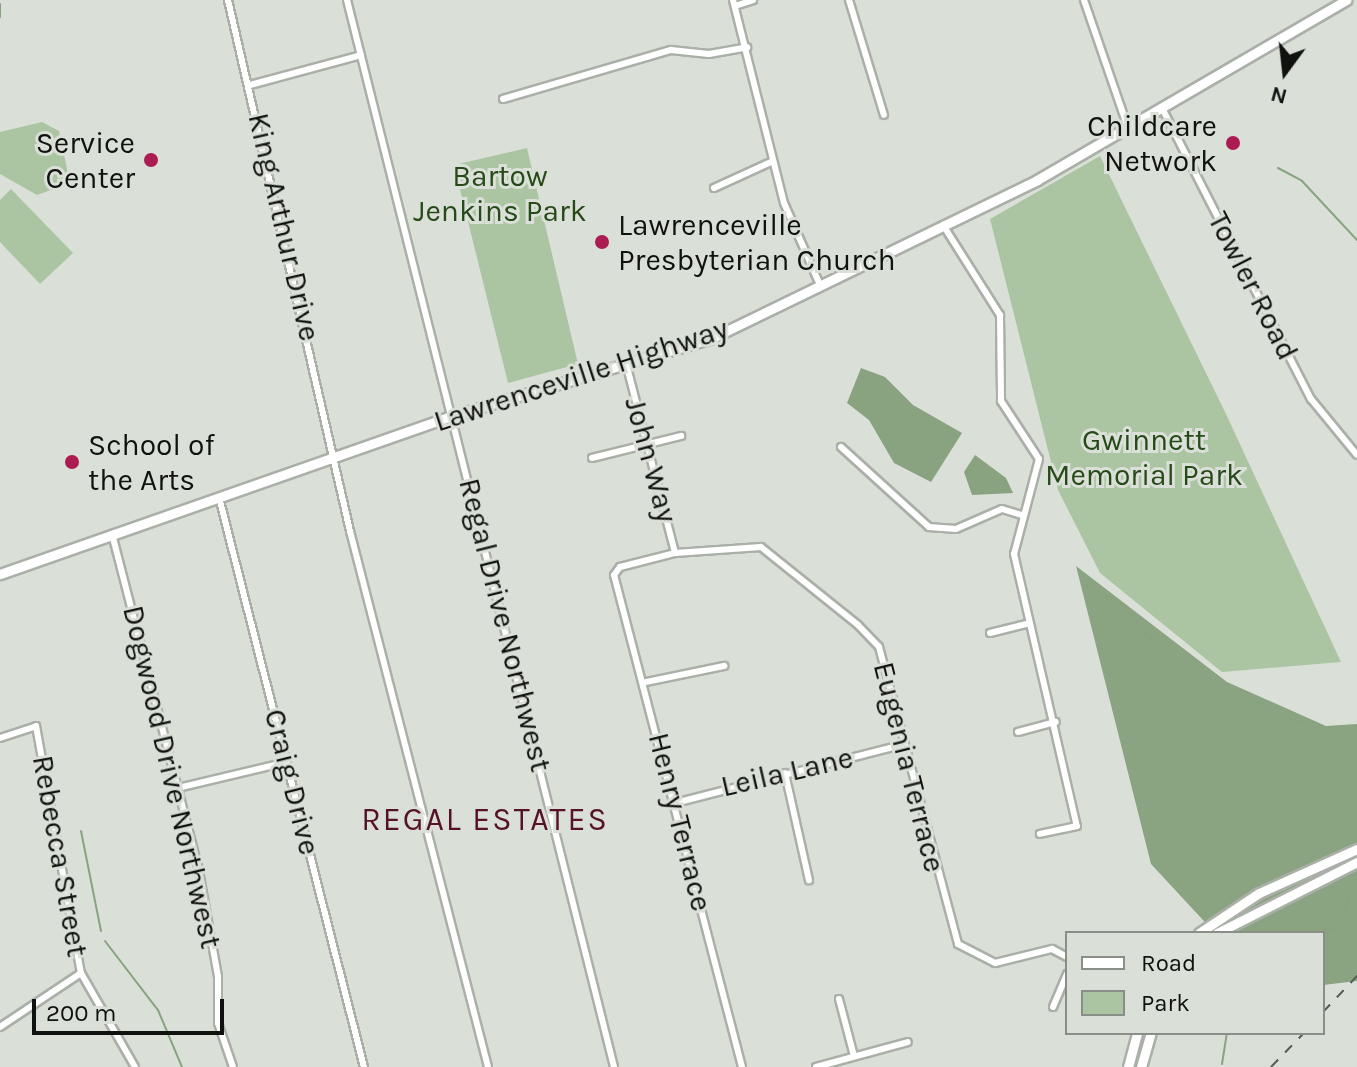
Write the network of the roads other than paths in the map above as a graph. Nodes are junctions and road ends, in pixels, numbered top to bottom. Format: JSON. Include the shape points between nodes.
{"nodes":[{"id":1,"x":228,"y":0,"type":"edge"},
{"id":2,"x":347,"y":0,"type":"edge"},
{"id":3,"x":753,"y":0,"type":"edge"},
{"id":4,"x":849,"y":0,"type":"edge"},
{"id":5,"x":1084,"y":0,"type":"edge"},
{"id":6,"x":1346,"y":0,"type":"edge"},
{"id":7,"x":734,"y":3,"type":"edge"},
{"id":8,"x":747,"y":47,"type":"junction"},
{"id":9,"x":361,"y":55,"type":"junction"},
{"id":10,"x":250,"y":85,"type":"junction"},
{"id":11,"x":503,"y":99,"type":"dead end"},
{"id":12,"x":1162,"y":108,"type":"junction"},
{"id":13,"x":884,"y":115,"type":"dead end"},
{"id":14,"x":1128,"y":128,"type":"junction"},
{"id":15,"x":773,"y":161,"type":"junction"},
{"id":16,"x":714,"y":188,"type":"dead end"},
{"id":17,"x":943,"y":225,"type":"junction"},
{"id":18,"x":820,"y":285,"type":"junction"},
{"id":19,"x":627,"y":367,"type":"junction"},
{"id":20,"x":452,"y":416,"type":"junction"},
{"id":21,"x":681,"y":436,"type":"dead end"},
{"id":22,"x":646,"y":446,"type":"junction"},
{"id":23,"x":841,"y":447,"type":"dead end"},
{"id":24,"x":337,"y":455,"type":"junction"},
{"id":25,"x":1357,"y":455,"type":"edge"},
{"id":26,"x":592,"y":458,"type":"dead end"},
{"id":27,"x":219,"y":497,"type":"junction"},
{"id":28,"x":1022,"y":515,"type":"junction"},
{"id":29,"x":112,"y":534,"type":"junction"},
{"id":30,"x":675,"y":553,"type":"junction"},
{"id":31,"x":0,"y":574,"type":"edge"},
{"id":32,"x":620,"y":592,"type":"joint"},
{"id":33,"x":1030,"y":623,"type":"junction"},
{"id":34,"x":990,"y":633,"type":"dead end"},
{"id":35,"x":724,"y":666,"type":"dead end"},
{"id":36,"x":646,"y":682,"type":"junction"},
{"id":37,"x":1056,"y":722,"type":"junction"},
{"id":38,"x":1018,"y":732,"type":"dead end"},
{"id":39,"x":0,"y":738,"type":"edge"},
{"id":40,"x":901,"y":745,"type":"junction"},
{"id":41,"x":287,"y":762,"type":"junction"},
{"id":42,"x":785,"y":773,"type":"junction"},
{"id":43,"x":178,"y":788,"type":"junction"},
{"id":44,"x":675,"y":803,"type":"junction"},
{"id":45,"x":1040,"y":834,"type":"dead end"},
{"id":46,"x":1357,"y":849,"type":"edge"},
{"id":47,"x":1357,"y":862,"type":"edge"},
{"id":48,"x":809,"y":880,"type":"dead end"},
{"id":49,"x":1202,"y":931,"type":"edge"},
{"id":50,"x":1221,"y":931,"type":"edge"},
{"id":51,"x":1065,"y":956,"type":"edge"},
{"id":52,"x":81,"y":973,"type":"junction"},
{"id":53,"x":1065,"y":979,"type":"edge"},
{"id":54,"x":839,"y":999,"type":"dead end"},
{"id":55,"x":1053,"y":1007,"type":"dead end"},
{"id":56,"x":0,"y":1027,"type":"edge"},
{"id":57,"x":1136,"y":1035,"type":"edge"},
{"id":58,"x":1150,"y":1035,"type":"edge"},
{"id":59,"x":908,"y":1042,"type":"dead end"},
{"id":60,"x":854,"y":1056,"type":"junction"},
{"id":61,"x":135,"y":1067,"type":"edge"},
{"id":62,"x":233,"y":1067,"type":"edge"},
{"id":63,"x":364,"y":1067,"type":"edge"},
{"id":64,"x":488,"y":1067,"type":"edge"},
{"id":65,"x":614,"y":1067,"type":"edge"},
{"id":66,"x":742,"y":1067,"type":"edge"},
{"id":67,"x":816,"y":1067,"type":"edge"},
{"id":68,"x":1128,"y":1067,"type":"edge"},
{"id":69,"x":1141,"y":1067,"type":"edge"}],
"edges":[{"from":1,"to":10,"type":"street","name":"King Arthur Drive"},
{"from":2,"to":9,"type":"street","name":"Regal Drive Northwest"},
{"from":3,"to":7,"type":"street"},
{"from":4,"to":13,"type":"street"},
{"from":5,"to":14,"type":"street"},
{"from":6,"to":12,"type":"main road","name":"Lawrenceville Highway"},
{"from":7,"to":8,"type":"street"},
{"from":8,"to":11,"type":"street","via":[[671,50]]},
{"from":8,"to":15,"type":"street"},
{"from":9,"to":10,"type":"street"},
{"from":9,"to":20,"type":"street","name":"Regal Drive Northwest"},
{"from":10,"to":24,"type":"street","name":"King Arthur Drive"},
{"from":12,"to":14,"type":"main road","name":"Lawrenceville Highway"},
{"from":12,"to":25,"type":"street","name":"Towler Road","via":[[1311,399]]},
{"from":14,"to":17,"type":"main road","name":"Lawrenceville Highway"},
{"from":15,"to":16,"type":"street"},
{"from":15,"to":18,"type":"street"},
{"from":17,"to":18,"type":"main road","name":"Lawrenceville Highway"},
{"from":17,"to":28,"type":"street","via":[[1006,331],[1001,401],[1039,459]]},
{"from":18,"to":19,"type":"main road","name":"Lawrenceville Highway","via":[[712,338]]},
{"from":19,"to":20,"type":"main road","name":"Lawrenceville Highway"},
{"from":19,"to":22,"type":"street","name":"John Way"},
{"from":20,"to":24,"type":"main road","name":"Lawrenceville Highway"},
{"from":20,"to":65,"type":"street","name":"Regal Drive Northwest"},
{"from":21,"to":22,"type":"street"},
{"from":22,"to":26,"type":"street"},
{"from":22,"to":30,"type":"street","name":"John Way"},
{"from":23,"to":28,"type":"street","via":[[929,527],[956,529],[1002,509]]},
{"from":24,"to":27,"type":"main road","name":"Lawrenceville Highway"},
{"from":24,"to":64,"type":"street"},
{"from":27,"to":29,"type":"main road","name":"Lawrenceville Highway"},
{"from":27,"to":41,"type":"street","name":"Craig Drive"},
{"from":28,"to":33,"type":"street","via":[[1014,554]]},
{"from":29,"to":31,"type":"main road","name":"Lawrenceville Highway"},
{"from":29,"to":43,"type":"street","name":"Dogwood Drive Northwest"},
{"from":30,"to":32,"type":"street","name":"Eugenia Terrace","via":[[620,567]]},
{"from":30,"to":40,"type":"street","name":"Eugenia Terrace","via":[[761,547],[858,625],[879,647]]},
{"from":32,"to":36,"type":"street","name":"Henry Terrace"},
{"from":33,"to":34,"type":"street"},
{"from":33,"to":37,"type":"street"},
{"from":35,"to":36,"type":"street"},
{"from":36,"to":44,"type":"street","name":"Henry Terrace"},
{"from":37,"to":38,"type":"street"},
{"from":37,"to":45,"type":"street","via":[[1077,826]]},
{"from":39,"to":52,"type":"street","name":"Rebecca Street","via":[[36,726]]},
{"from":40,"to":42,"type":"street","name":"Leila Lane"},
{"from":40,"to":51,"type":"street","name":"Eugenia Terrace","via":[[958,944],[995,963],[1052,949]]},
{"from":41,"to":43,"type":"street"},
{"from":41,"to":63,"type":"street","name":"Craig Drive"},
{"from":42,"to":44,"type":"street","name":"Leila Lane"},
{"from":42,"to":48,"type":"street"},
{"from":43,"to":62,"type":"street","name":"Dogwood Drive Northwest","via":[[208,910],[218,1023]]},
{"from":44,"to":66,"type":"street","name":"Henry Terrace"},
{"from":46,"to":49,"type":"main road","via":[[1259,893]]},
{"from":47,"to":50,"type":"main road"},
{"from":52,"to":56,"type":"street"},
{"from":52,"to":61,"type":"street","name":"Rebecca Street"},
{"from":53,"to":55,"type":"street"},
{"from":54,"to":60,"type":"street"},
{"from":57,"to":68,"type":"main road"},
{"from":58,"to":69,"type":"main road"},
{"from":59,"to":60,"type":"street"},
{"from":60,"to":67,"type":"street"}]}
